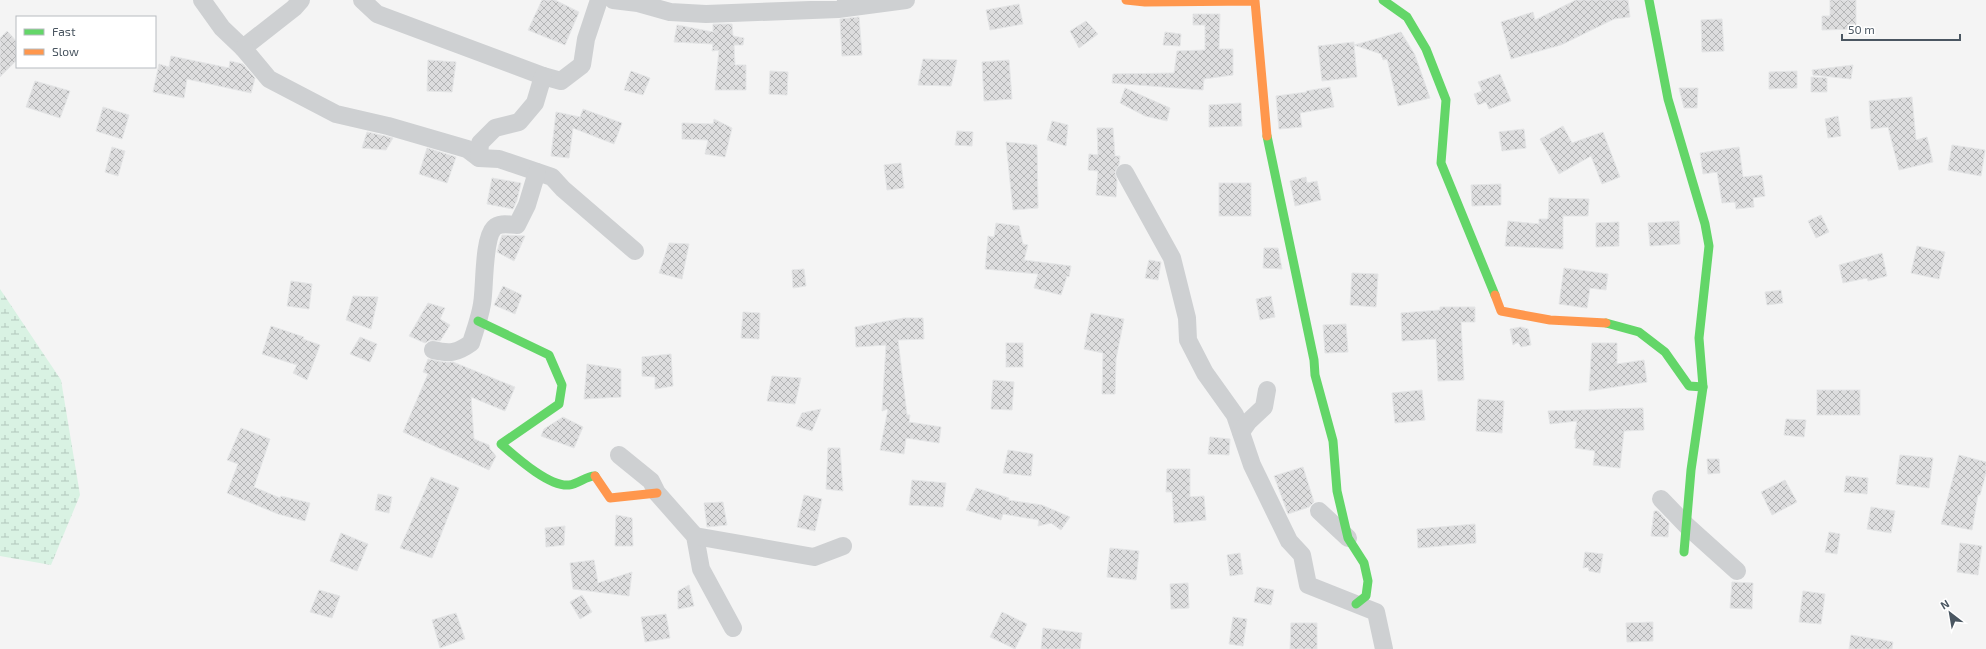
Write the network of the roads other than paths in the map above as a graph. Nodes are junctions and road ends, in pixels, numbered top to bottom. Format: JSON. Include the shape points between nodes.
{"nodes":[{"id":1,"x":202,"y":0,"type":"edge"},
{"id":2,"x":301,"y":0,"type":"edge"},
{"id":3,"x":362,"y":0,"type":"edge"},
{"id":4,"x":599,"y":0,"type":"edge"},
{"id":5,"x":613,"y":0,"type":"edge"},
{"id":6,"x":906,"y":0,"type":"edge"},
{"id":7,"x":1126,"y":0,"type":"edge"},
{"id":8,"x":1256,"y":0,"type":"edge"},
{"id":9,"x":1383,"y":0,"type":"edge"},
{"id":10,"x":1649,"y":0,"type":"edge"},
{"id":11,"x":243,"y":48,"type":"junction"},
{"id":12,"x":543,"y":76,"type":"junction"},
{"id":13,"x":479,"y":158,"type":"junction"},
{"id":14,"x":538,"y":172,"type":"junction"},
{"id":15,"x":1125,"y":173,"type":"dead end"},
{"id":16,"x":635,"y":250,"type":"dead end"},
{"id":17,"x":478,"y":321,"type":"junction"},
{"id":18,"x":433,"y":350,"type":"dead end"},
{"id":19,"x":1703,"y":387,"type":"junction"},
{"id":20,"x":1267,"y":390,"type":"dead end"},
{"id":21,"x":1241,"y":432,"type":"junction"},
{"id":22,"x":619,"y":455,"type":"dead end"},
{"id":23,"x":657,"y":494,"type":"junction"},
{"id":24,"x":1661,"y":498,"type":"dead end"},
{"id":25,"x":1318,"y":511,"type":"dead end"},
{"id":26,"x":1687,"y":526,"type":"junction"},
{"id":27,"x":695,"y":536,"type":"junction"},
{"id":28,"x":1348,"y":538,"type":"junction"},
{"id":29,"x":843,"y":546,"type":"dead end"},
{"id":30,"x":1684,"y":552,"type":"dead end"},
{"id":31,"x":1737,"y":572,"type":"dead end"},
{"id":32,"x":1356,"y":604,"type":"junction"},
{"id":33,"x":733,"y":628,"type":"dead end"},
{"id":34,"x":1384,"y":649,"type":"edge"}],
"edges":[{"from":1,"to":11,"type":"street","via":[[222,28]]},
{"from":2,"to":11,"type":"street"},
{"from":3,"to":12,"type":"street","via":[[377,14]]},
{"from":4,"to":12,"type":"street","via":[[586,39],[582,65],[561,81]]},
{"from":5,"to":6,"type":"street","via":[[638,3],[670,12],[706,14],[838,9]]},
{"from":7,"to":8,"type":"street"},
{"from":8,"to":28,"type":"street","via":[[1268,142],[1315,375],[1333,441],[1337,491]]},
{"from":9,"to":19,"type":"street","via":[[1407,17],[1426,48],[1446,100],[1441,163],[1501,311],[1550,320],[1610,322],[1639,332],[1665,352],[1689,386]]},
{"from":10,"to":19,"type":"street","via":[[1668,99],[1705,224],[1709,246],[1699,338]]},
{"from":11,"to":13,"type":"street","via":[[269,79],[336,114],[467,149]]},
{"from":12,"to":13,"type":"street","via":[[535,103],[519,122],[494,128],[480,143]]},
{"from":13,"to":14,"type":"street","via":[[499,159]]},
{"from":14,"to":16,"type":"street","via":[[552,177]]},
{"from":14,"to":17,"type":"street","via":[[518,225],[500,224],[493,229],[486,258]]},
{"from":15,"to":21,"type":"street","via":[[1172,258],[1187,318],[1188,340],[1205,373],[1235,415]]},
{"from":17,"to":18,"type":"street","via":[[471,343],[463,349],[447,354]]},
{"from":17,"to":23,"type":"street","via":[[549,356],[562,385],[559,404],[501,444],[553,482],[567,486],[594,475],[610,498]]},
{"from":19,"to":26,"type":"street","via":[[1691,470]]},
{"from":20,"to":21,"type":"street","via":[[1264,407]]},
{"from":21,"to":32,"type":"street","via":[[1252,465],[1289,541],[1302,555],[1308,585]]},
{"from":22,"to":23,"type":"street","via":[[651,481]]},
{"from":23,"to":27,"type":"street"},
{"from":24,"to":26,"type":"street"},
{"from":25,"to":28,"type":"street"},
{"from":26,"to":30,"type":"street"},
{"from":26,"to":31,"type":"street"},
{"from":27,"to":29,"type":"street","via":[[814,557]]},
{"from":27,"to":33,"type":"street","via":[[701,569]]},
{"from":28,"to":32,"type":"street","via":[[1364,563],[1368,581],[1366,596]]},
{"from":32,"to":34,"type":"street","via":[[1376,612]]}]}
